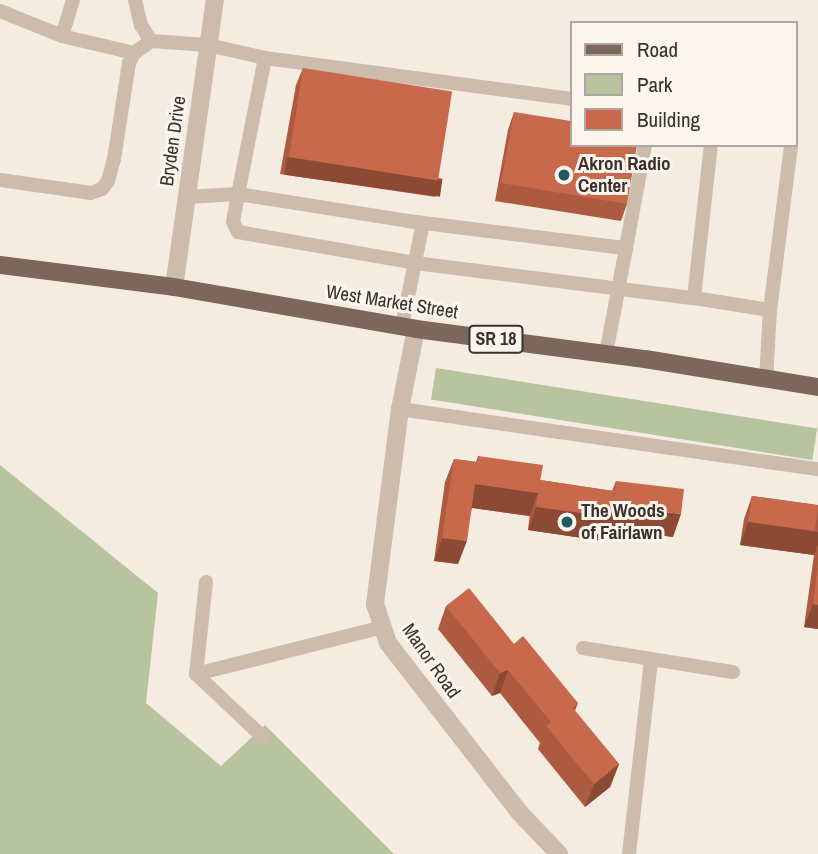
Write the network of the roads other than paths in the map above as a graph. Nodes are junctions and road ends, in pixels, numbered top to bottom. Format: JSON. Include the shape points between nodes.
{"nodes":[{"id":1,"x":73,"y":0,"type":"edge"},
{"id":2,"x":135,"y":0,"type":"edge"},
{"id":3,"x":215,"y":0,"type":"edge"},
{"id":4,"x":0,"y":11,"type":"edge"},
{"id":5,"x":62,"y":36,"type":"junction"},
{"id":6,"x":151,"y":41,"type":"junction"},
{"id":7,"x":208,"y":45,"type":"junction"},
{"id":8,"x":134,"y":53,"type":"junction"},
{"id":9,"x":264,"y":58,"type":"junction"},
{"id":10,"x":570,"y":99,"type":"edge"},
{"id":11,"x":645,"y":147,"type":"edge"},
{"id":12,"x":711,"y":147,"type":"edge"},
{"id":13,"x":792,"y":147,"type":"edge"},
{"id":14,"x":0,"y":180,"type":"edge"},
{"id":15,"x":239,"y":194,"type":"junction"},
{"id":16,"x":187,"y":197,"type":"junction"},
{"id":17,"x":424,"y":222,"type":"junction"},
{"id":18,"x":626,"y":248,"type":"junction"},
{"id":19,"x":415,"y":263,"type":"junction"},
{"id":20,"x":0,"y":265,"type":"edge"},
{"id":21,"x":174,"y":287,"type":"junction"},
{"id":22,"x":618,"y":290,"type":"junction"},
{"id":23,"x":694,"y":298,"type":"junction"},
{"id":24,"x":770,"y":310,"type":"junction"},
{"id":25,"x":409,"y":327,"type":"junction"},
{"id":26,"x":606,"y":354,"type":"junction"},
{"id":27,"x":766,"y":379,"type":"junction"},
{"id":28,"x":818,"y":383,"type":"edge"},
{"id":29,"x":400,"y":409,"type":"junction"},
{"id":30,"x":818,"y":469,"type":"edge"},
{"id":31,"x":206,"y":582,"type":"dead end"},
{"id":32,"x":383,"y":627,"type":"junction"},
{"id":33,"x":583,"y":648,"type":"dead end"},
{"id":34,"x":651,"y":660,"type":"junction"},
{"id":35,"x":733,"y":672,"type":"dead end"},
{"id":36,"x":195,"y":674,"type":"junction"},
{"id":37,"x":264,"y":738,"type":"dead end"},
{"id":38,"x":559,"y":854,"type":"edge"},
{"id":39,"x":629,"y":854,"type":"edge"}],
"edges":[{"from":1,"to":5,"type":"lane"},
{"from":2,"to":6,"type":"lane"},
{"from":3,"to":7,"type":"street","name":"Bryden Drive"},
{"from":4,"to":5,"type":"lane"},
{"from":5,"to":8,"type":"lane"},
{"from":6,"to":7,"type":"lane"},
{"from":6,"to":8,"type":"lane"},
{"from":7,"to":9,"type":"lane"},
{"from":7,"to":16,"type":"street","name":"Bryden Drive"},
{"from":8,"to":14,"type":"lane","via":[[114,159],[102,189],[91,193]]},
{"from":9,"to":10,"type":"lane"},
{"from":9,"to":15,"type":"lane"},
{"from":11,"to":18,"type":"lane"},
{"from":12,"to":23,"type":"lane"},
{"from":13,"to":24,"type":"lane"},
{"from":15,"to":16,"type":"lane"},
{"from":15,"to":17,"type":"lane"},
{"from":15,"to":19,"type":"lane","via":[[233,222],[238,232]]},
{"from":16,"to":21,"type":"street","name":"Bryden Drive"},
{"from":17,"to":18,"type":"lane"},
{"from":17,"to":19,"type":"lane"},
{"from":18,"to":22,"type":"lane"},
{"from":19,"to":22,"type":"lane"},
{"from":19,"to":25,"type":"lane"},
{"from":20,"to":21,"type":"main road","name":"West Market Street","number":"SR 18"},
{"from":21,"to":25,"type":"main road","name":"West Market Street","number":"SR 18"},
{"from":22,"to":23,"type":"lane"},
{"from":22,"to":26,"type":"lane"},
{"from":23,"to":24,"type":"lane"},
{"from":24,"to":27,"type":"lane"},
{"from":25,"to":26,"type":"main road","name":"West Market Street","number":"SR 18"},
{"from":25,"to":29,"type":"street","name":"Manor Road"},
{"from":26,"to":27,"type":"main road","name":"West Market Street","number":"SR 18"},
{"from":27,"to":28,"type":"main road","name":"West Market Street","number":"SR 18"},
{"from":29,"to":30,"type":"lane"},
{"from":29,"to":32,"type":"street","name":"Manor Road","via":[[374,604]]},
{"from":31,"to":36,"type":"lane"},
{"from":32,"to":36,"type":"lane"},
{"from":32,"to":38,"type":"street","name":"Manor Road","via":[[388,643],[519,812]]},
{"from":33,"to":34,"type":"lane"},
{"from":34,"to":35,"type":"lane"},
{"from":34,"to":39,"type":"lane"},
{"from":36,"to":37,"type":"lane"}]}
